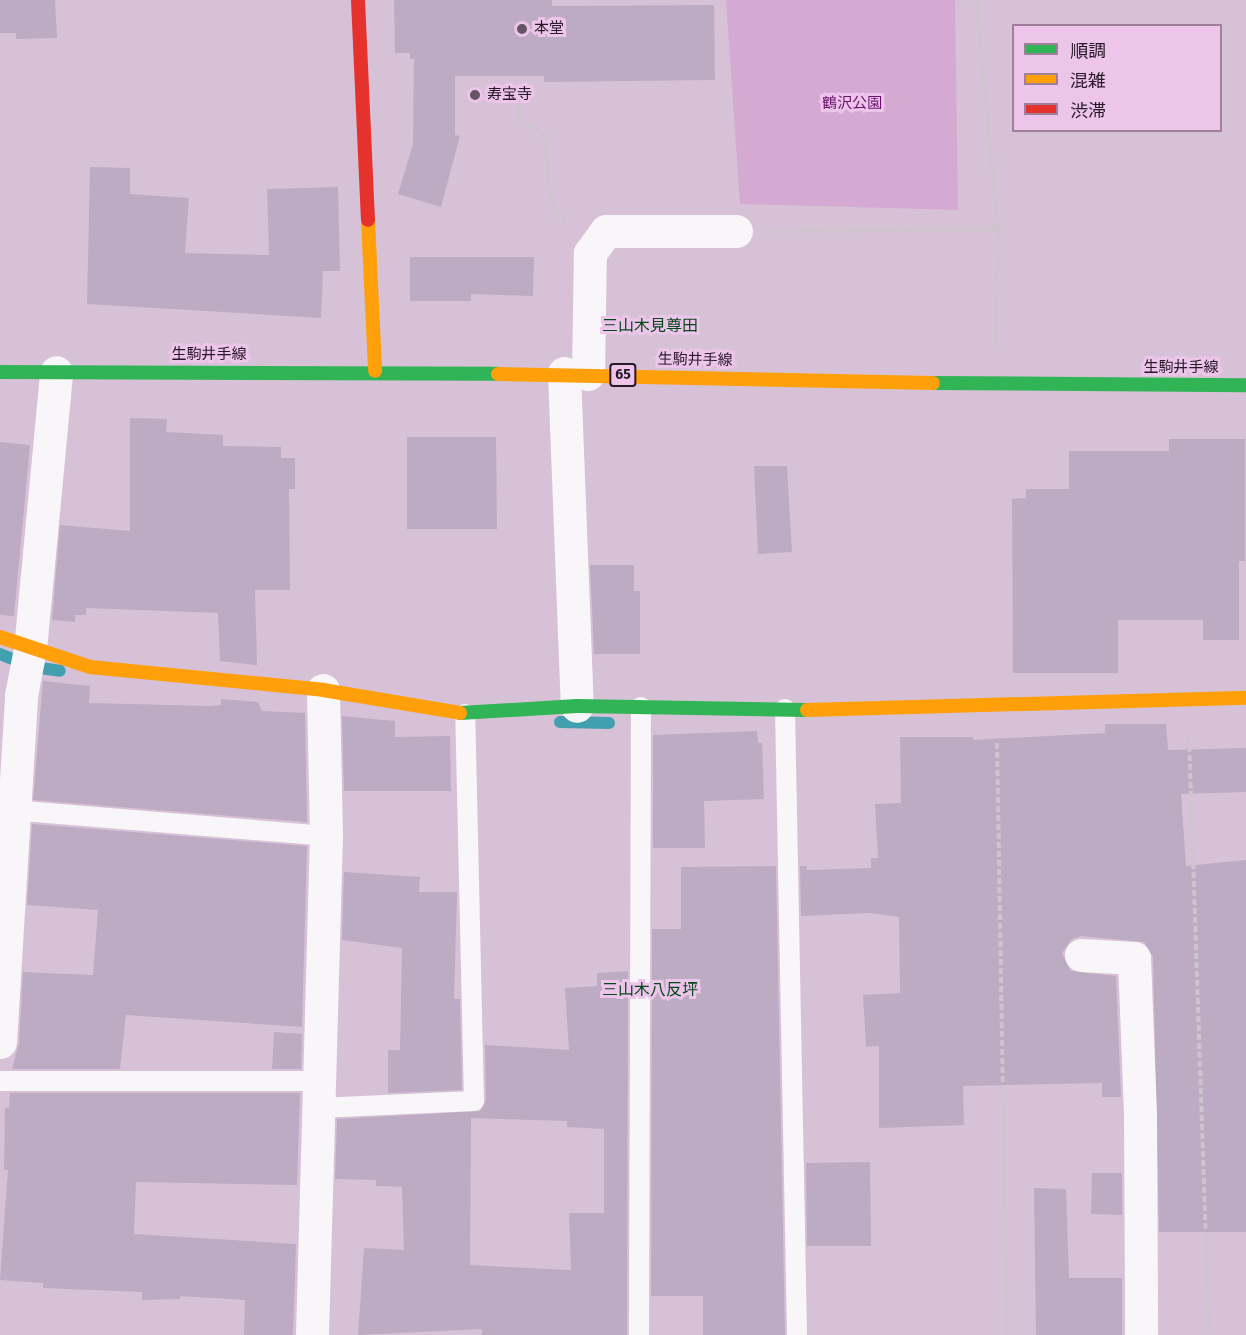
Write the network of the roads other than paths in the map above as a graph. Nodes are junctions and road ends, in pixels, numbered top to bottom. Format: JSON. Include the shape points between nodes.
{"nodes":[{"id":1,"x":358,"y":0,"type":"edge"},
{"id":2,"x":736,"y":231,"type":"road end"},
{"id":3,"x":375,"y":371,"type":"junction"},
{"id":4,"x":0,"y":372,"type":"edge"},
{"id":5,"x":56,"y":372,"type":"junction"},
{"id":6,"x":576,"y":373,"type":"junction"},
{"id":7,"x":1246,"y":385,"type":"edge"},
{"id":8,"x":0,"y":638,"type":"edge"},
{"id":9,"x":30,"y":649,"type":"junction"},
{"id":10,"x":323,"y":690,"type":"junction"},
{"id":11,"x":1246,"y":698,"type":"edge"},
{"id":12,"x":577,"y":706,"type":"junction"},
{"id":13,"x":641,"y":707,"type":"junction"},
{"id":14,"x":785,"y":710,"type":"junction"},
{"id":15,"x":465,"y":714,"type":"junction"},
{"id":16,"x":10,"y":793,"type":"edge"},
{"id":17,"x":326,"y":836,"type":"junction"},
{"id":18,"x":1081,"y":955,"type":"dead end"},
{"id":19,"x":0,"y":1042,"type":"edge"},
{"id":20,"x":0,"y":1081,"type":"edge"},
{"id":21,"x":318,"y":1094,"type":"junction"},
{"id":22,"x":312,"y":1335,"type":"edge"},
{"id":23,"x":639,"y":1335,"type":"edge"},
{"id":24,"x":796,"y":1335,"type":"edge"},
{"id":25,"x":1141,"y":1335,"type":"edge"}],
"edges":[{"from":1,"to":3,"type":"street"},
{"from":2,"to":6,"type":"street","via":[[606,231],[590,253]]},
{"from":3,"to":5,"type":"street","name":"生駒井手線","number":"65"},
{"from":3,"to":6,"type":"street","name":"生駒井手線","number":"65"},
{"from":4,"to":5,"type":"street","name":"生駒井手線","number":"65"},
{"from":5,"to":9,"type":"street"},
{"from":6,"to":7,"type":"street","name":"生駒井手線","number":"65","via":[[996,384]]},
{"from":6,"to":12,"type":"street"},
{"from":8,"to":9,"type":"street"},
{"from":9,"to":10,"type":"street","via":[[90,667]]},
{"from":9,"to":16,"type":"street"},
{"from":10,"to":15,"type":"street"},
{"from":10,"to":17,"type":"street"},
{"from":11,"to":14,"type":"street","via":[[997,703],[865,711]]},
{"from":12,"to":13,"type":"street"},
{"from":12,"to":15,"type":"street"},
{"from":13,"to":14,"type":"street"},
{"from":13,"to":23,"type":"lane"},
{"from":14,"to":24,"type":"lane"},
{"from":15,"to":21,"type":"lane","via":[[474,1101]]},
{"from":16,"to":17,"type":"lane"},
{"from":16,"to":19,"type":"street"},
{"from":17,"to":21,"type":"street"},
{"from":18,"to":25,"type":"street","via":[[1134,958],[1140,1116]]},
{"from":20,"to":21,"type":"lane"},
{"from":21,"to":22,"type":"street"}]}
